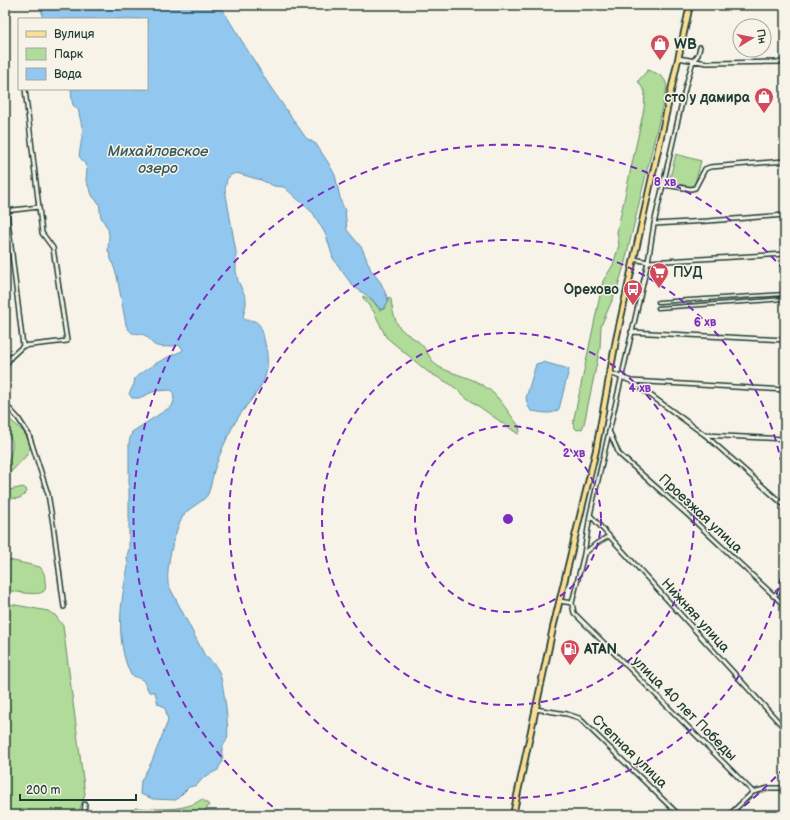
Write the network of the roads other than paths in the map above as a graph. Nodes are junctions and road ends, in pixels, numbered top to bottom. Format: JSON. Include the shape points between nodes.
{"nodes":[{"id":1,"x":690,"y":5,"type":"edge"},
{"id":2,"x":700,"y":47,"type":"dead end"},
{"id":3,"x":678,"y":58,"type":"junction"},
{"id":4,"x":693,"y":61,"type":"junction"},
{"id":5,"x":785,"y":62,"type":"edge"},
{"id":6,"x":25,"y":90,"type":"edge"},
{"id":7,"x":785,"y":161,"type":"edge"},
{"id":8,"x":664,"y":185,"type":"junction"},
{"id":9,"x":5,"y":196,"type":"edge"},
{"id":10,"x":39,"y":207,"type":"junction"},
{"id":11,"x":6,"y":211,"type":"edge"},
{"id":12,"x":785,"y":215,"type":"edge"},
{"id":13,"x":654,"y":224,"type":"junction"},
{"id":14,"x":785,"y":254,"type":"edge"},
{"id":15,"x":634,"y":259,"type":"junction"},
{"id":16,"x":648,"y":262,"type":"junction"},
{"id":17,"x":785,"y":294,"type":"edge"},
{"id":18,"x":719,"y":298,"type":"junction"},
{"id":19,"x":785,"y":299,"type":"edge"},
{"id":20,"x":673,"y":301,"type":"junction"},
{"id":21,"x":658,"y":302,"type":"dead end"},
{"id":22,"x":719,"y":304,"type":"junction"},
{"id":23,"x":673,"y":307,"type":"junction"},
{"id":24,"x":658,"y":308,"type":"dead end"},
{"id":25,"x":631,"y":332,"type":"junction"},
{"id":26,"x":785,"y":340,"type":"edge"},
{"id":27,"x":23,"y":346,"type":"junction"},
{"id":28,"x":5,"y":367,"type":"edge"},
{"id":29,"x":610,"y":373,"type":"junction"},
{"id":30,"x":622,"y":378,"type":"junction"},
{"id":31,"x":631,"y":381,"type":"junction"},
{"id":32,"x":785,"y":390,"type":"edge"},
{"id":33,"x":5,"y":404,"type":"edge"},
{"id":34,"x":609,"y":432,"type":"junction"},
{"id":35,"x":705,"y":435,"type":"junction"},
{"id":36,"x":785,"y":440,"type":"edge"},
{"id":37,"x":785,"y":506,"type":"edge"},
{"id":38,"x":590,"y":515,"type":"junction"},
{"id":39,"x":609,"y":536,"type":"junction"},
{"id":40,"x":584,"y":554,"type":"junction"},
{"id":41,"x":785,"y":587,"type":"edge"},
{"id":42,"x":773,"y":596,"type":"junction"},
{"id":43,"x":559,"y":601,"type":"junction"},
{"id":44,"x":572,"y":603,"type":"junction"},
{"id":45,"x":785,"y":606,"type":"edge"},
{"id":46,"x":64,"y":607,"type":"dead end"},
{"id":47,"x":536,"y":709,"type":"junction"},
{"id":48,"x":785,"y":729,"type":"edge"},
{"id":49,"x":785,"y":788,"type":"edge"},
{"id":50,"x":753,"y":792,"type":"junction"},
{"id":51,"x":85,"y":804,"type":"dead end"},
{"id":52,"x":84,"y":815,"type":"edge"},
{"id":53,"x":513,"y":815,"type":"edge"},
{"id":54,"x":679,"y":815,"type":"edge"},
{"id":55,"x":729,"y":815,"type":"edge"}],
"edges":[{"from":1,"to":3,"type":"main road"},
{"from":2,"to":4,"type":"street"},
{"from":3,"to":4,"type":"street"},
{"from":3,"to":15,"type":"main road"},
{"from":4,"to":5,"type":"street"},
{"from":4,"to":8,"type":"street"},
{"from":6,"to":10,"type":"street"},
{"from":7,"to":8,"type":"street","via":[[710,167],[705,170],[697,186],[691,189]]},
{"from":8,"to":13,"type":"street"},
{"from":9,"to":11,"type":"street"},
{"from":10,"to":11,"type":"street"},
{"from":10,"to":27,"type":"street","via":[[42,233],[52,248],[67,341]]},
{"from":11,"to":27,"type":"street"},
{"from":12,"to":13,"type":"street"},
{"from":13,"to":16,"type":"street"},
{"from":14,"to":16,"type":"street"},
{"from":15,"to":16,"type":"street"},
{"from":15,"to":29,"type":"main road"},
{"from":16,"to":25,"type":"street"},
{"from":17,"to":18,"type":"street"},
{"from":18,"to":20,"type":"street"},
{"from":18,"to":22,"type":"street"},
{"from":19,"to":22,"type":"street"},
{"from":20,"to":21,"type":"street"},
{"from":20,"to":23,"type":"street"},
{"from":22,"to":23,"type":"street"},
{"from":23,"to":24,"type":"street"},
{"from":25,"to":26,"type":"street"},
{"from":25,"to":30,"type":"street"},
{"from":27,"to":28,"type":"street"},
{"from":29,"to":30,"type":"street"},
{"from":29,"to":43,"type":"main road","via":[[596,450]]},
{"from":30,"to":31,"type":"street"},
{"from":30,"to":34,"type":"street"},
{"from":31,"to":32,"type":"street"},
{"from":31,"to":35,"type":"street"},
{"from":33,"to":46,"type":"street","via":[[30,435],[48,494]]},
{"from":34,"to":38,"type":"street"},
{"from":34,"to":42,"type":"street","name":"Проезжая улица","via":[[619,454]]},
{"from":35,"to":36,"type":"street"},
{"from":35,"to":37,"type":"street"},
{"from":38,"to":39,"type":"street","name":"Нижняя улица"},
{"from":38,"to":40,"type":"street"},
{"from":39,"to":40,"type":"street"},
{"from":39,"to":48,"type":"street","name":"Нижняя улица"},
{"from":40,"to":44,"type":"street"},
{"from":41,"to":42,"type":"street"},
{"from":42,"to":45,"type":"street","name":"Проезжая улица"},
{"from":43,"to":44,"type":"street"},
{"from":43,"to":47,"type":"main road"},
{"from":44,"to":50,"type":"street","name":"улица 40 лет Победы","via":[[574,613]]},
{"from":47,"to":53,"type":"main road"},
{"from":47,"to":54,"type":"street","name":"Степная улица","via":[[579,718]]},
{"from":49,"to":50,"type":"street"},
{"from":50,"to":55,"type":"street"},
{"from":51,"to":52,"type":"street"}]}
